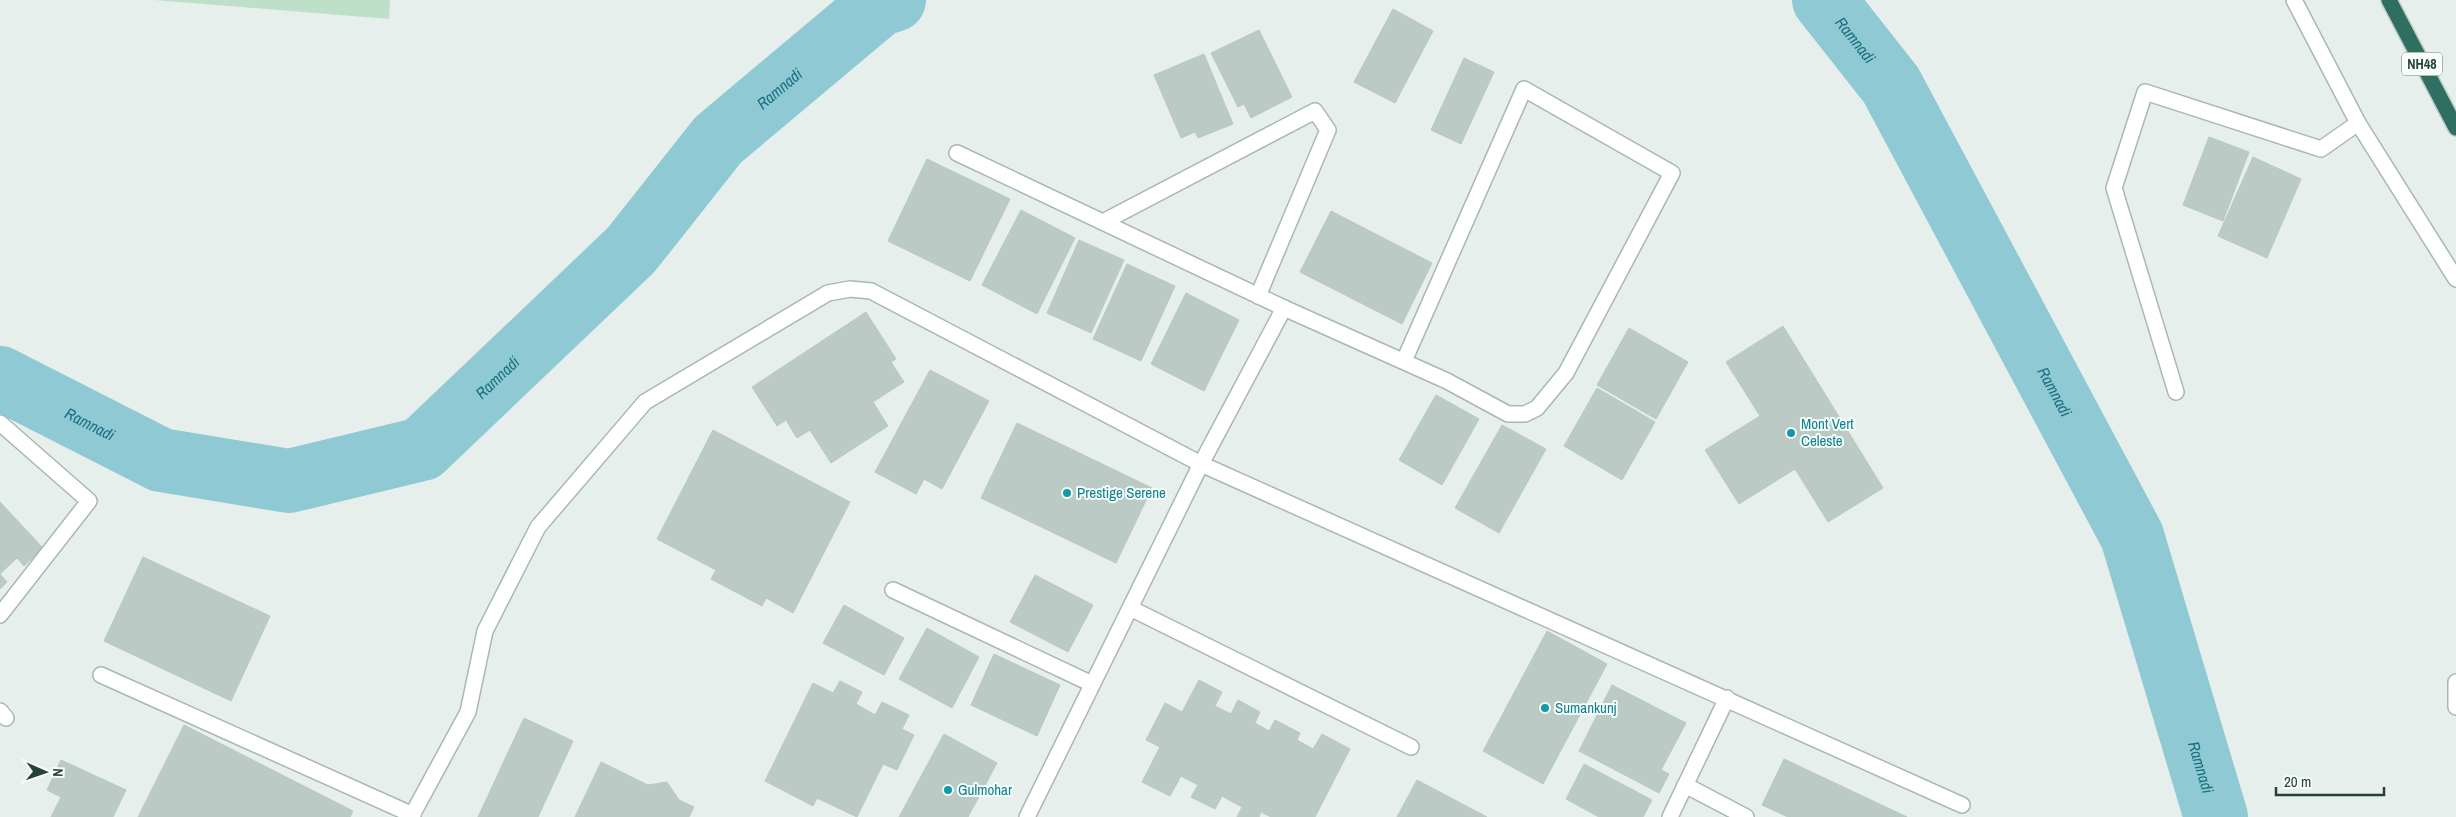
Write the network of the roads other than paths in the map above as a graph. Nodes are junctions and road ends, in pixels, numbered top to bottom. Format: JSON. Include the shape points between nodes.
{"nodes":[{"id":1,"x":2294,"y":0,"type":"edge"},
{"id":2,"x":2389,"y":0,"type":"edge"},
{"id":3,"x":2358,"y":123,"type":"junction"},
{"id":4,"x":2456,"y":128,"type":"edge"},
{"id":5,"x":957,"y":152,"type":"dead end"},
{"id":6,"x":1103,"y":222,"type":"junction"},
{"id":7,"x":2456,"y":279,"type":"edge"},
{"id":8,"x":1258,"y":296,"type":"junction"},
{"id":9,"x":1284,"y":308,"type":"junction"},
{"id":10,"x":1404,"y":361,"type":"junction"},
{"id":11,"x":2176,"y":392,"type":"dead end"},
{"id":12,"x":0,"y":423,"type":"edge"},
{"id":13,"x":1201,"y":464,"type":"junction"},
{"id":14,"x":893,"y":590,"type":"dead end"},
{"id":15,"x":1130,"y":608,"type":"junction"},
{"id":16,"x":0,"y":615,"type":"edge"},
{"id":17,"x":101,"y":675,"type":"dead end"},
{"id":18,"x":2456,"y":682,"type":"edge"},
{"id":19,"x":1092,"y":684,"type":"junction"},
{"id":20,"x":1727,"y":698,"type":"junction"},
{"id":21,"x":2456,"y":707,"type":"edge"},
{"id":22,"x":1411,"y":747,"type":"dead end"},
{"id":23,"x":1685,"y":785,"type":"junction"},
{"id":24,"x":1962,"y":805,"type":"dead end"},
{"id":25,"x":412,"y":816,"type":"edge"},
{"id":26,"x":1027,"y":817,"type":"edge"},
{"id":27,"x":1670,"y":817,"type":"edge"},
{"id":28,"x":1746,"y":817,"type":"edge"}],
"edges":[{"from":1,"to":3,"type":"street"},
{"from":2,"to":4,"type":"highway","number":"NH48"},
{"from":3,"to":7,"type":"street"},
{"from":3,"to":11,"type":"street","via":[[2321,149],[2145,92],[2114,188]]},
{"from":5,"to":6,"type":"street"},
{"from":6,"to":8,"type":"street"},
{"from":6,"to":8,"type":"street","via":[[1315,111],[1328,130]]},
{"from":8,"to":9,"type":"street"},
{"from":9,"to":10,"type":"street"},
{"from":9,"to":13,"type":"street"},
{"from":10,"to":10,"type":"street","via":[[1524,89],[1672,173],[1566,372],[1537,408],[1525,414],[1508,414]]},
{"from":12,"to":16,"type":"street","via":[[89,501]]},
{"from":13,"to":15,"type":"street"},
{"from":13,"to":20,"type":"street"},
{"from":13,"to":25,"type":"street","via":[[871,291],[850,289],[828,293],[645,402],[538,527],[486,631],[468,712]]},
{"from":14,"to":19,"type":"street"},
{"from":15,"to":19,"type":"street"},
{"from":15,"to":22,"type":"street"},
{"from":17,"to":25,"type":"street"},
{"from":18,"to":21,"type":"street"},
{"from":19,"to":26,"type":"street"},
{"from":20,"to":23,"type":"street"},
{"from":20,"to":24,"type":"street"},
{"from":23,"to":27,"type":"street"},
{"from":23,"to":28,"type":"street"}]}
